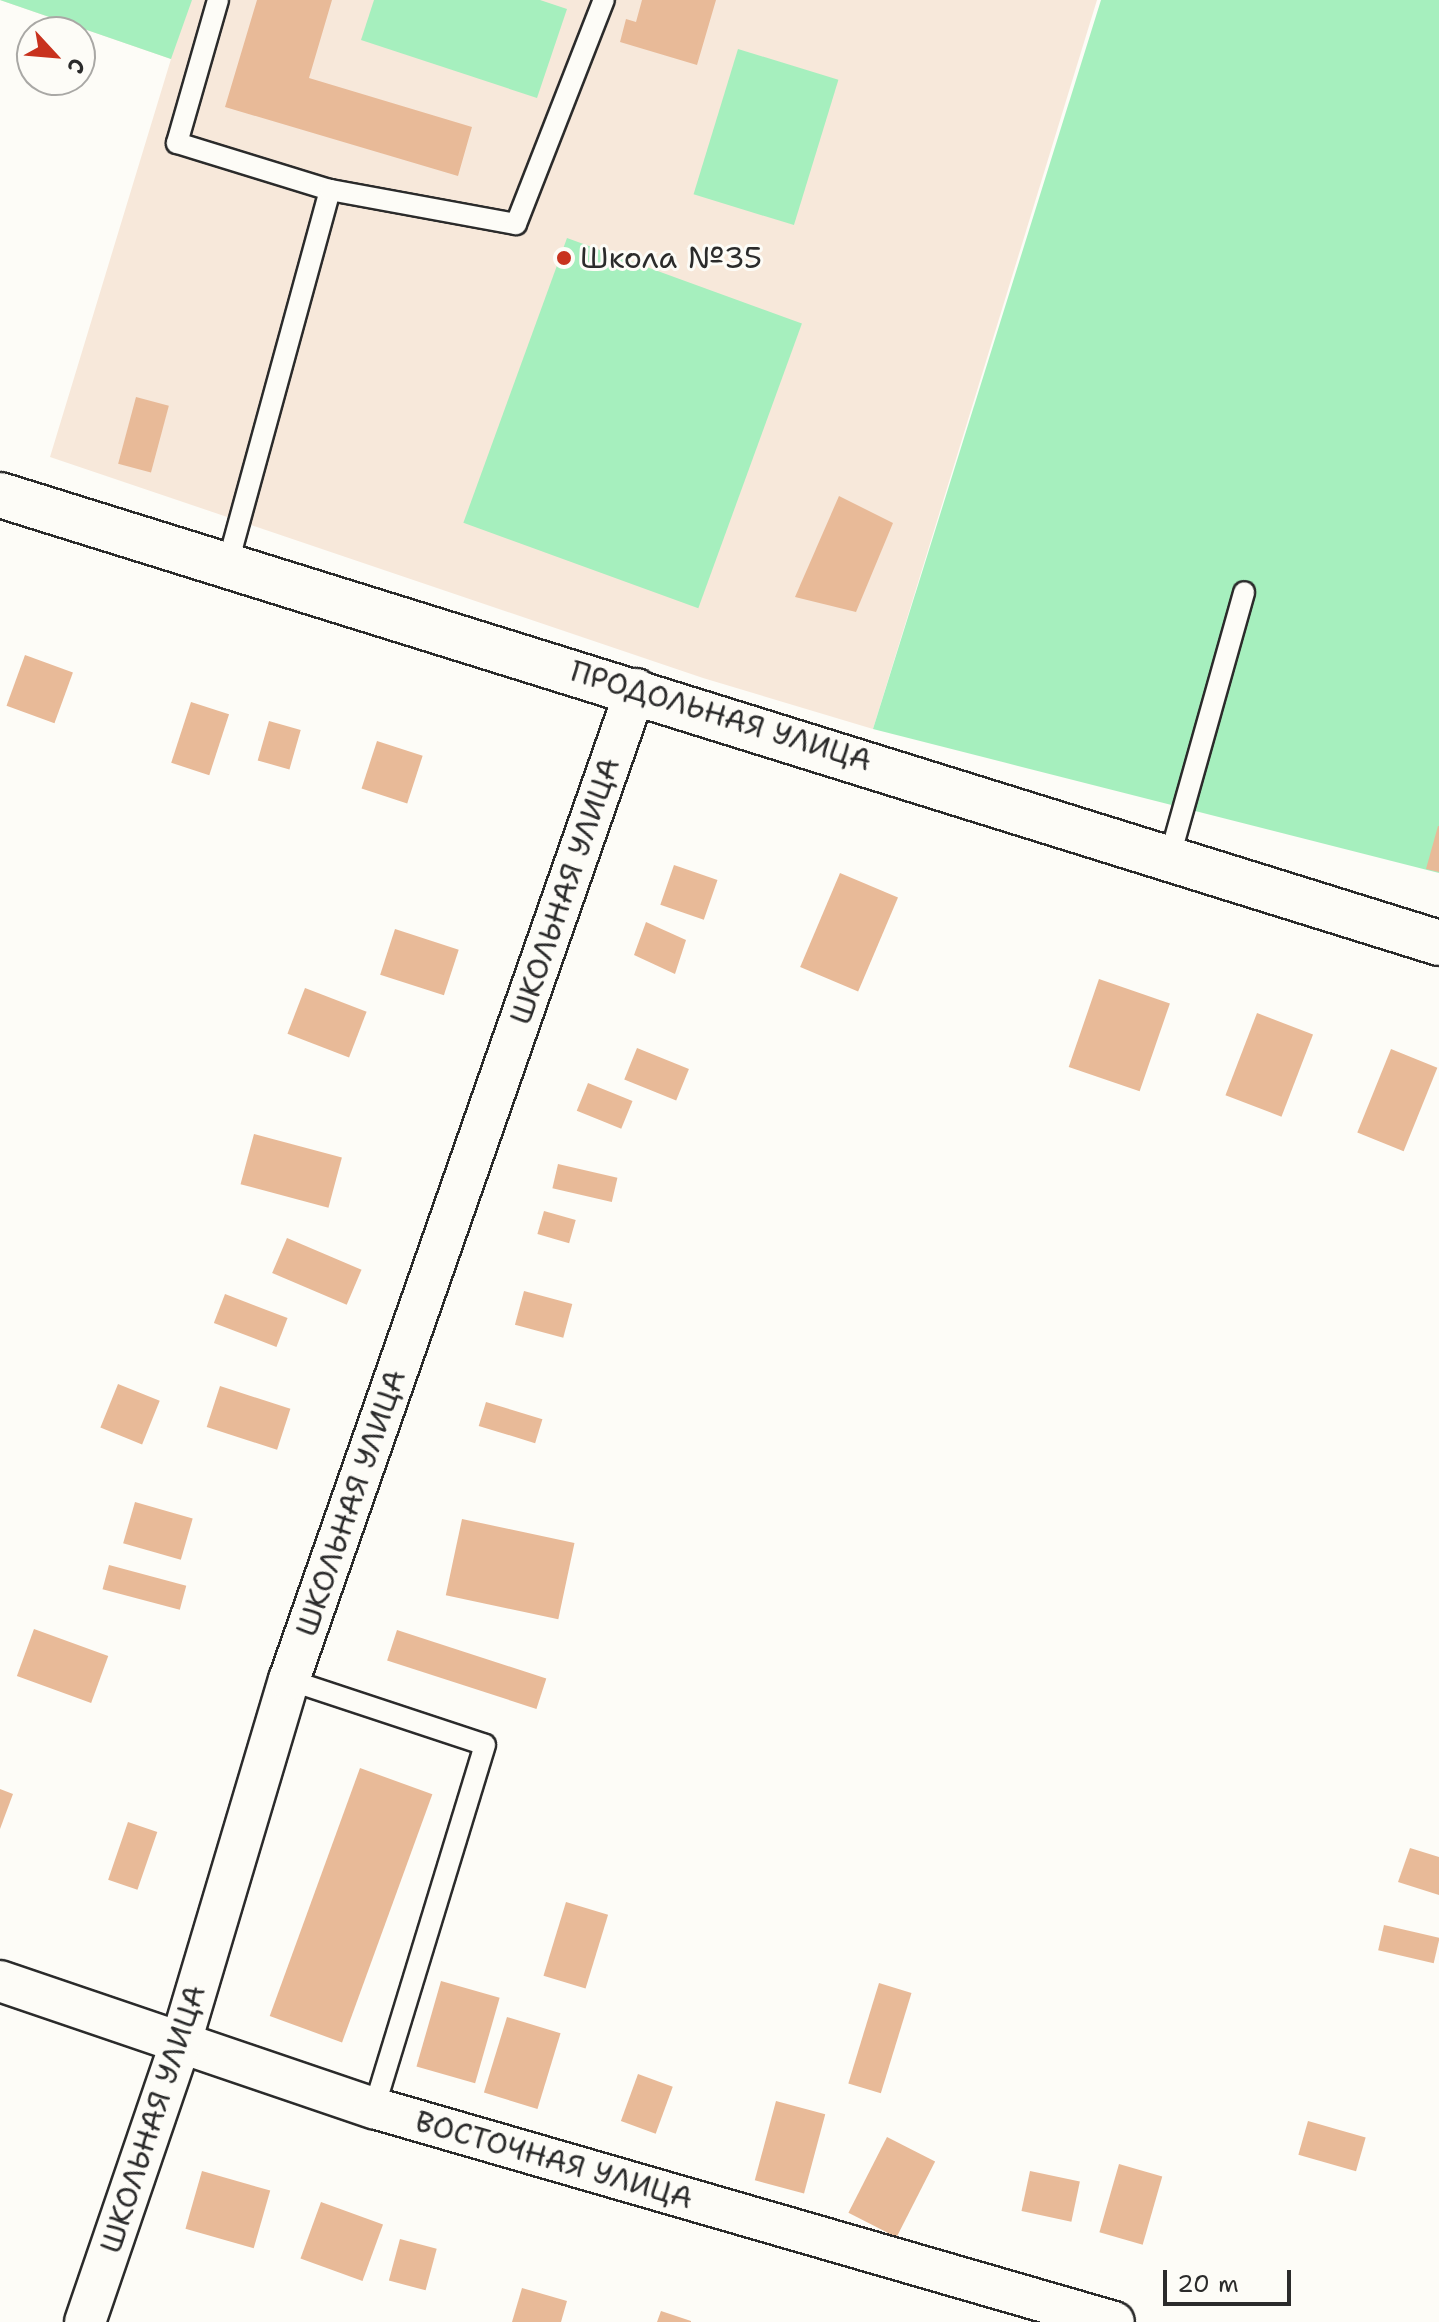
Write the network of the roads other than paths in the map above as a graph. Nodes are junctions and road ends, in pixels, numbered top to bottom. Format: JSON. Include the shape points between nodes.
{"nodes":[{"id":1,"x":218,"y":0,"type":"edge"},
{"id":2,"x":604,"y":0,"type":"edge"},
{"id":3,"x":330,"y":190,"type":"junction"},
{"id":4,"x":0,"y":495,"type":"edge"},
{"id":5,"x":228,"y":563,"type":"junction"},
{"id":6,"x":1244,"y":592,"type":"dead end"},
{"id":7,"x":636,"y":689,"type":"junction"},
{"id":8,"x":1170,"y":856,"type":"junction"},
{"id":9,"x":1439,"y":943,"type":"edge"},
{"id":10,"x":289,"y":1680,"type":"junction"},
{"id":11,"x":0,"y":1981,"type":"edge"},
{"id":12,"x":180,"y":2045,"type":"junction"},
{"id":13,"x":374,"y":2108,"type":"junction"},
{"id":14,"x":85,"y":2322,"type":"edge"},
{"id":15,"x":1114,"y":2322,"type":"edge"}],
"edges":[{"from":1,"to":3,"type":"lane","via":[[177,143]]},
{"from":2,"to":3,"type":"lane","via":[[516,224]]},
{"from":3,"to":5,"type":"lane"},
{"from":4,"to":5,"type":"street","name":"ПРОДОЛЬНАЯ УЛИЦА"},
{"from":5,"to":7,"type":"street","name":"ПРОДОЛЬНАЯ УЛИЦА"},
{"from":6,"to":8,"type":"lane"},
{"from":7,"to":8,"type":"street","name":"ПРОДОЛЬНАЯ УЛИЦА"},
{"from":7,"to":10,"type":"street","name":"ШКОЛЬНАЯ УЛИЦА"},
{"from":8,"to":9,"type":"street","name":"ПРОДОЛЬНАЯ УЛИЦА"},
{"from":10,"to":12,"type":"street","name":"ШКОЛЬНАЯ УЛИЦА"},
{"from":10,"to":13,"type":"lane","via":[[485,1745]]},
{"from":11,"to":12,"type":"street","name":"ВОСТОЧНАЯ УЛИЦА"},
{"from":12,"to":13,"type":"street","name":"ВОСТОЧНАЯ УЛИЦА"},
{"from":12,"to":14,"type":"street","name":"ШКОЛЬНАЯ УЛИЦА"},
{"from":13,"to":15,"type":"street","name":"ВОСТОЧНАЯ УЛИЦА"}]}
